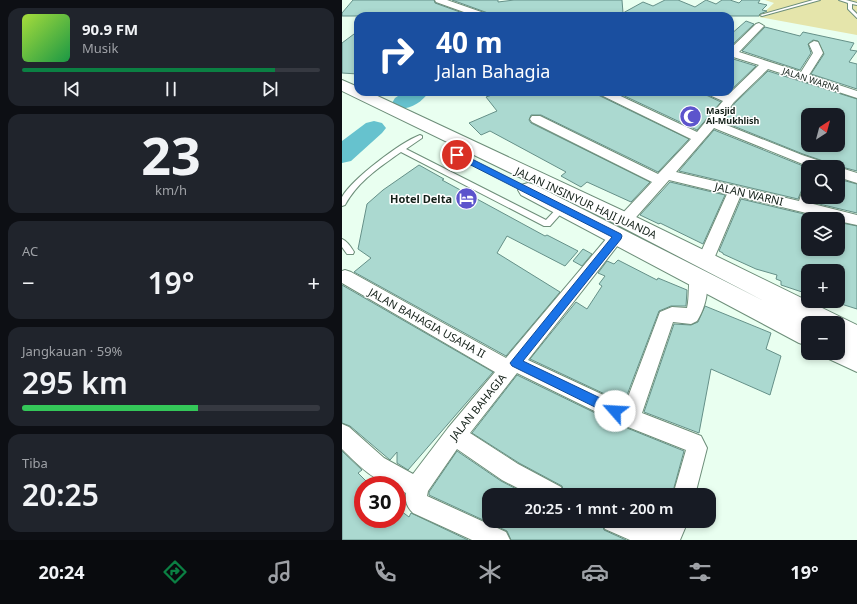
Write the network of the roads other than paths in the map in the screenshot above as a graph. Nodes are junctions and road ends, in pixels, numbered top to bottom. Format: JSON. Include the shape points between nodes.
{"nodes":[{"id":1,"x":439,"y":0,"type":"edge"},
{"id":2,"x":818,"y":0,"type":"edge"},
{"id":3,"x":841,"y":0,"type":"edge"},
{"id":4,"x":850,"y":2,"type":"junction"},
{"id":5,"x":857,"y":4,"type":"edge"},
{"id":6,"x":473,"y":12,"type":"edge"},
{"id":7,"x":762,"y":15,"type":"dead end"},
{"id":8,"x":857,"y":17,"type":"edge"},
{"id":9,"x":759,"y":26,"type":"dead end"},
{"id":10,"x":814,"y":44,"type":"dead end"},
{"id":11,"x":734,"y":49,"type":"edge"},
{"id":12,"x":734,"y":53,"type":"edge"},
{"id":13,"x":766,"y":65,"type":"junction"},
{"id":14,"x":802,"y":77,"type":"junction"},
{"id":15,"x":346,"y":92,"type":"edge"},
{"id":16,"x":857,"y":94,"type":"edge"},
{"id":17,"x":611,"y":96,"type":"edge"},
{"id":18,"x":720,"y":96,"type":"edge"},
{"id":19,"x":730,"y":100,"type":"junction"},
{"id":20,"x":536,"y":119,"type":"dead end"},
{"id":21,"x":712,"y":123,"type":"junction"},
{"id":22,"x":420,"y":132,"type":"junction"},
{"id":23,"x":699,"y":138,"type":"junction"},
{"id":24,"x":401,"y":149,"type":"junction"},
{"id":25,"x":802,"y":160,"type":"edge"},
{"id":26,"x":845,"y":174,"type":"edge"},
{"id":27,"x":663,"y":177,"type":"junction"},
{"id":28,"x":857,"y":178,"type":"edge"},
{"id":29,"x":735,"y":191,"type":"junction"},
{"id":30,"x":342,"y":203,"type":"edge"},
{"id":31,"x":806,"y":204,"type":"edge"},
{"id":32,"x":805,"y":207,"type":"junction"},
{"id":33,"x":562,"y":208,"type":"junction"},
{"id":34,"x":857,"y":220,"type":"edge"},
{"id":35,"x":621,"y":228,"type":"junction"},
{"id":36,"x":342,"y":242,"type":"edge"},
{"id":37,"x":350,"y":252,"type":"dead end"},
{"id":38,"x":701,"y":269,"type":"junction"},
{"id":39,"x":345,"y":277,"type":"dead end"},
{"id":40,"x":813,"y":316,"type":"edge"},
{"id":41,"x":801,"y":331,"type":"edge"},
{"id":42,"x":845,"y":331,"type":"edge"},
{"id":43,"x":857,"y":337,"type":"edge"},
{"id":44,"x":845,"y":354,"type":"edge"},
{"id":45,"x":857,"y":360,"type":"edge"},
{"id":46,"x":512,"y":366,"type":"junction"},
{"id":47,"x":630,"y":418,"type":"junction"},
{"id":48,"x":342,"y":434,"type":"edge"},
{"id":49,"x":455,"y":435,"type":"junction"},
{"id":50,"x":417,"y":487,"type":"junction"},
{"id":51,"x":540,"y":488,"type":"edge"},
{"id":52,"x":686,"y":488,"type":"edge"},
{"id":53,"x":630,"y":528,"type":"edge"},
{"id":54,"x":674,"y":528,"type":"edge"},
{"id":55,"x":498,"y":540,"type":"edge"},
{"id":56,"x":663,"y":540,"type":"edge"}],
"edges":[{"from":1,"to":6,"type":"street"},
{"from":2,"to":7,"type":"lane"},
{"from":3,"to":4,"type":"lane"},
{"from":4,"to":5,"type":"lane"},
{"from":4,"to":8,"type":"lane","via":[[850,9]]},
{"from":9,"to":11,"type":"street"},
{"from":10,"to":14,"type":"street","via":[[818,53]]},
{"from":12,"to":13,"type":"street","name":"JALAN WARNA"},
{"from":13,"to":14,"type":"street","name":"JALAN WARNA"},
{"from":13,"to":19,"type":"street","name":"JALAN BAHAGIA"},
{"from":14,"to":16,"type":"street","name":"JALAN WARNA"},
{"from":15,"to":22,"type":"main road","name":"JALAN INSINYUR HAJI JUANDA"},
{"from":17,"to":23,"type":"street"},
{"from":18,"to":19,"type":"street"},
{"from":19,"to":21,"type":"street","name":"JALAN BAHAGIA"},
{"from":20,"to":27,"type":"street","name":"JALAN WARNI","via":[[572,138]]},
{"from":21,"to":23,"type":"street","name":"JALAN BAHAGIA"},
{"from":21,"to":25,"type":"street"},
{"from":22,"to":24,"type":"lane"},
{"from":22,"to":33,"type":"main road","name":"JALAN INSINYUR HAJI JUANDA"},
{"from":22,"to":35,"type":"main road","name":"JALAN INSINYUR HAJI JUANDA"},
{"from":23,"to":27,"type":"street","name":"JALAN BAHAGIA"},
{"from":24,"to":30,"type":"lane","via":[[376,167]]},
{"from":24,"to":33,"type":"lane","via":[[547,224]]},
{"from":26,"to":28,"type":"street"},
{"from":27,"to":29,"type":"street","name":"JALAN WARNI"},
{"from":27,"to":35,"type":"street","name":"JALAN BAHAGIA"},
{"from":29,"to":32,"type":"street","name":"JALAN WARNI"},
{"from":29,"to":38,"type":"street"},
{"from":31,"to":32,"type":"street"},
{"from":32,"to":34,"type":"street","name":"JALAN WARNI"},
{"from":33,"to":35,"type":"main road","name":"JALAN INSINYUR HAJI JUANDA"},
{"from":35,"to":38,"type":"main road","name":"JALAN INSINYUR HAJI JUANDA"},
{"from":35,"to":46,"type":"street","name":"JALAN BAHAGIA"},
{"from":36,"to":37,"type":"lane"},
{"from":38,"to":40,"type":"main road","name":"JALAN INSINYUR HAJI JUANDA"},
{"from":38,"to":41,"type":"main road","name":"JALAN INSINYUR HAJI JUANDA"},
{"from":38,"to":47,"type":"street","via":[[693,313],[691,316],[672,314],[666,317]]},
{"from":39,"to":46,"type":"street","name":"JALAN BAHAGIA USAHA II"},
{"from":42,"to":43,"type":"main road"},
{"from":44,"to":45,"type":"main road"},
{"from":46,"to":47,"type":"street","name":"JALAN BAHAGIA USAHA II"},
{"from":46,"to":49,"type":"street","name":"JALAN BAHAGIA"},
{"from":47,"to":52,"type":"street","name":"JALAN BAHAGIA USAHA II","via":[[696,445]]},
{"from":48,"to":50,"type":"street","via":[[376,465],[399,480]]},
{"from":49,"to":50,"type":"street","name":"JALAN BAHAGIA"},
{"from":49,"to":51,"type":"street","via":[[510,472]]},
{"from":50,"to":55,"type":"street","via":[[416,500],[421,505]]},
{"from":53,"to":56,"type":"street"},
{"from":54,"to":56,"type":"street","via":[[668,539]]}]}
